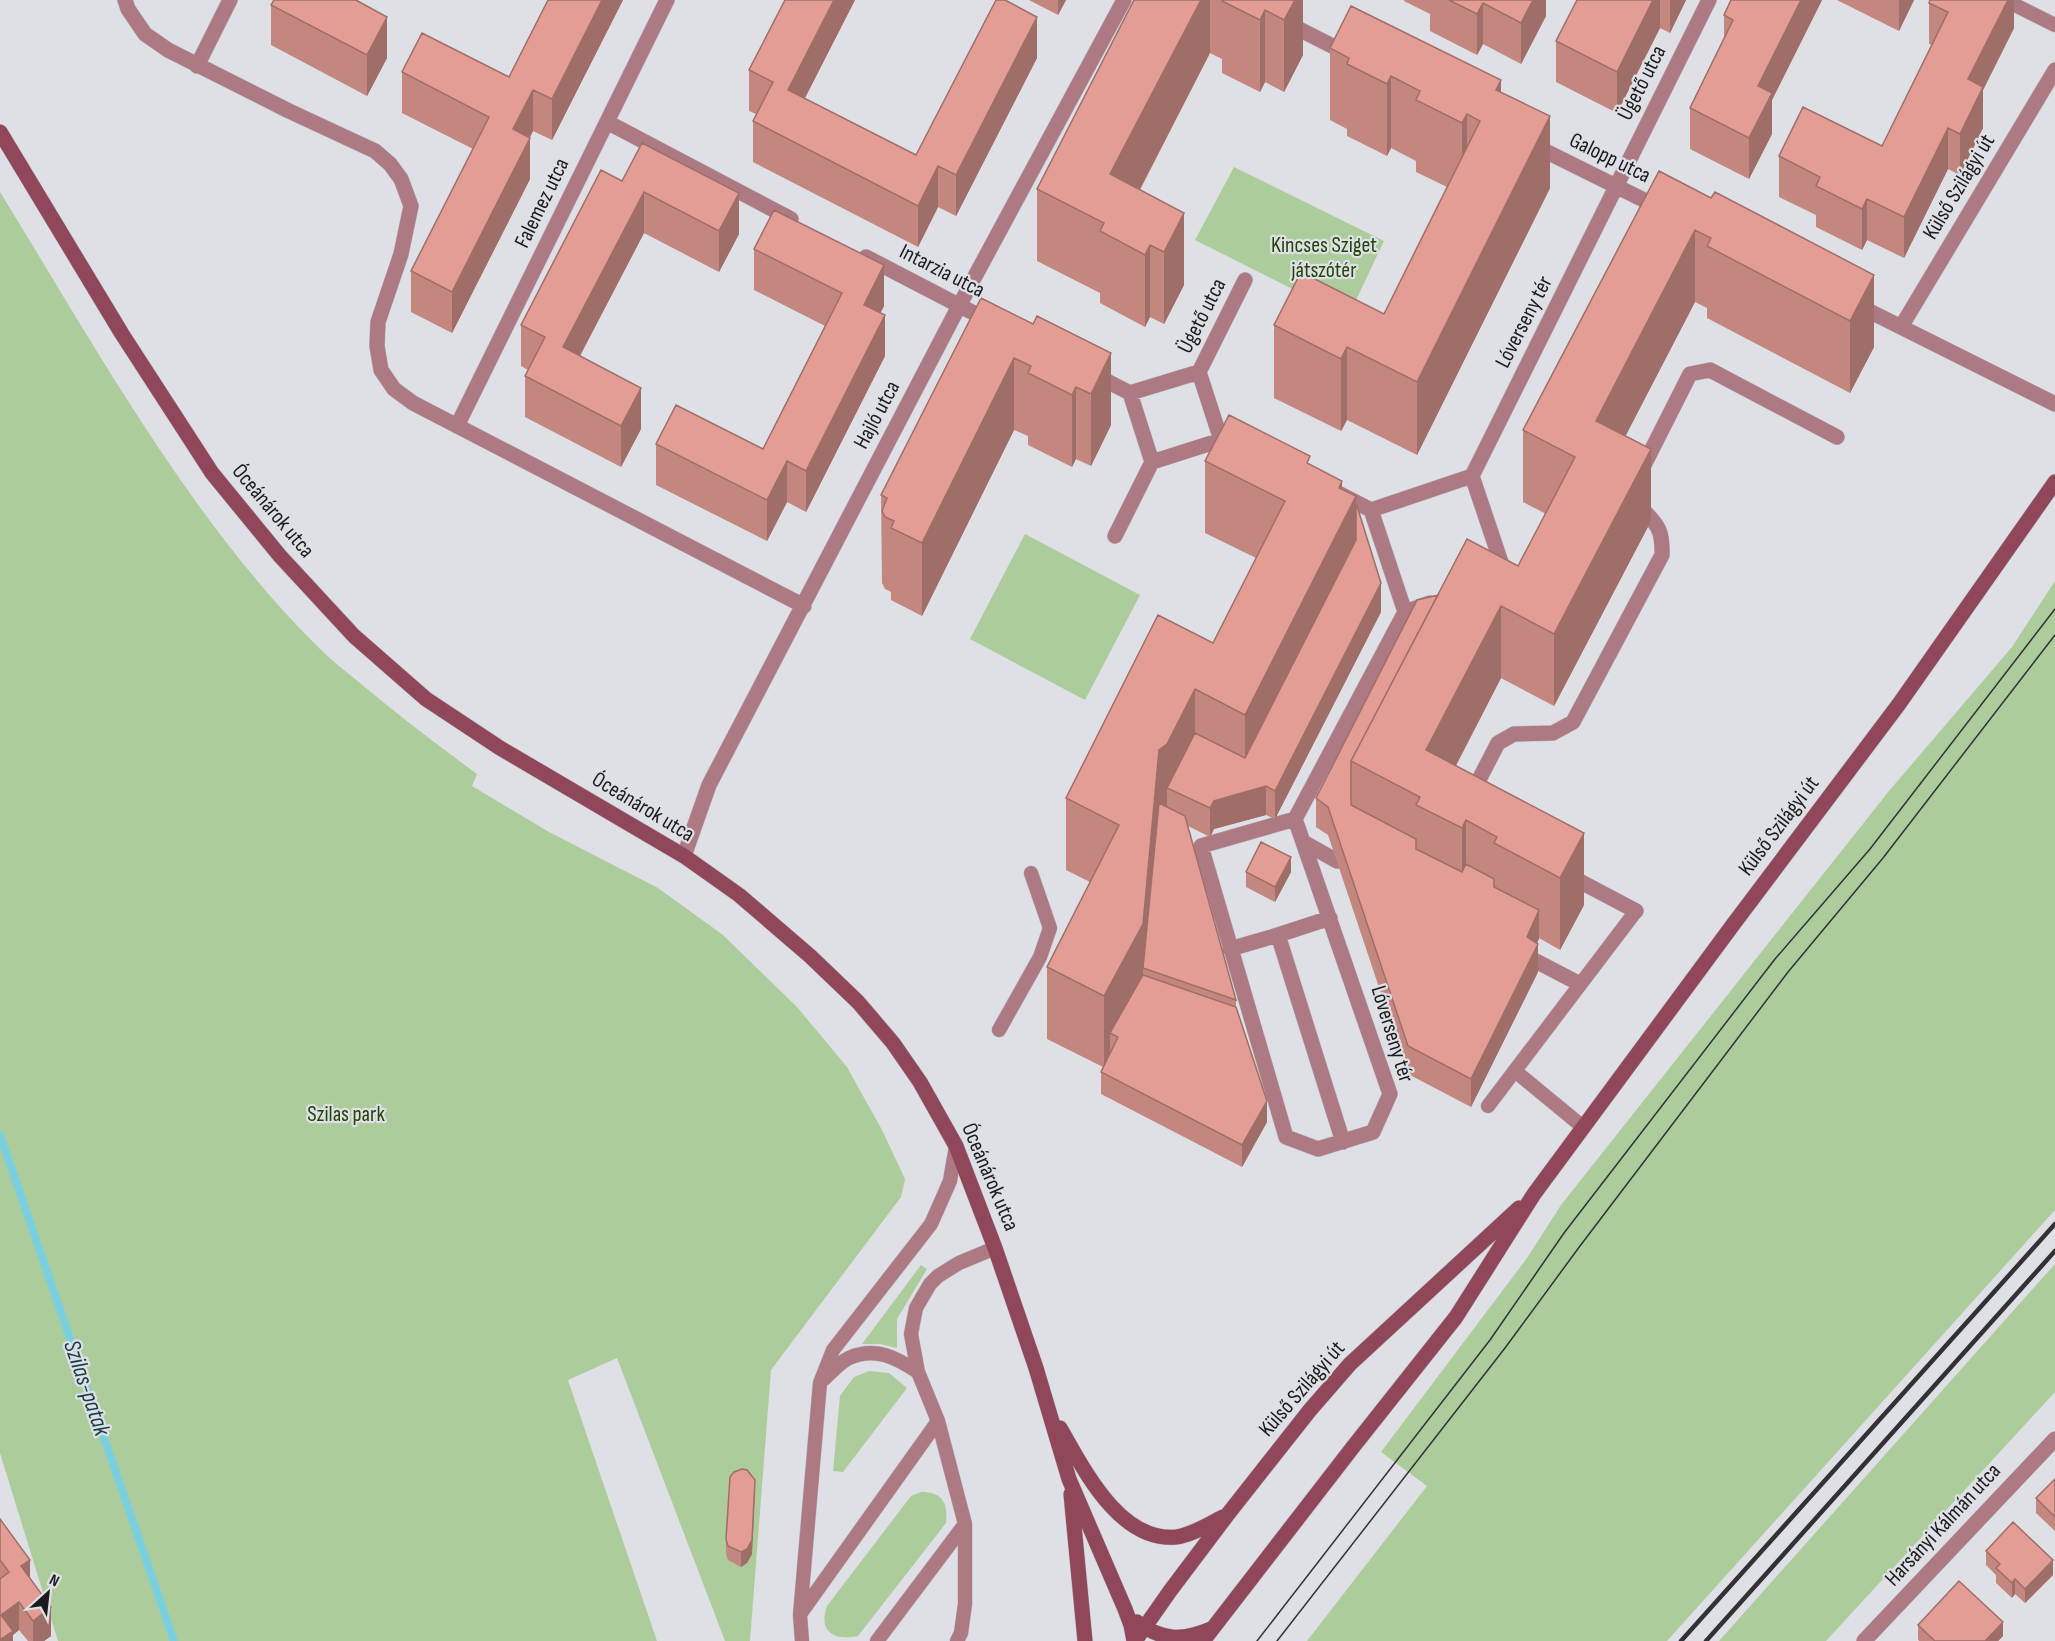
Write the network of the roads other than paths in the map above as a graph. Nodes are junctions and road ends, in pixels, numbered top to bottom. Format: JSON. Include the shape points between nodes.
{"nodes":[{"id":1,"x":125,"y":0,"type":"edge"},
{"id":2,"x":230,"y":0,"type":"edge"},
{"id":3,"x":667,"y":0,"type":"edge"},
{"id":4,"x":1124,"y":0,"type":"edge"},
{"id":5,"x":1709,"y":0,"type":"edge"},
{"id":6,"x":2005,"y":0,"type":"edge"},
{"id":7,"x":1272,"y":15,"type":"edge"},
{"id":8,"x":2055,"y":25,"type":"edge"},
{"id":9,"x":1363,"y":61,"type":"edge"},
{"id":10,"x":197,"y":66,"type":"junction"},
{"id":11,"x":2055,"y":70,"type":"edge"},
{"id":12,"x":607,"y":122,"type":"junction"},
{"id":13,"x":0,"y":132,"type":"edge"},
{"id":14,"x":1521,"y":140,"type":"edge"},
{"id":15,"x":1617,"y":187,"type":"junction"},
{"id":16,"x":1670,"y":213,"type":"edge"},
{"id":17,"x":808,"y":228,"type":"edge"},
{"id":18,"x":848,"y":249,"type":"edge"},
{"id":19,"x":1245,"y":280,"type":"dead end"},
{"id":20,"x":1838,"y":296,"type":"edge"},
{"id":21,"x":959,"y":306,"type":"junction"},
{"id":22,"x":1002,"y":327,"type":"edge"},
{"id":23,"x":1901,"y":327,"type":"junction"},
{"id":24,"x":1077,"y":366,"type":"edge"},
{"id":25,"x":1199,"y":372,"type":"junction"},
{"id":26,"x":1130,"y":393,"type":"junction"},
{"id":27,"x":2055,"y":404,"type":"edge"},
{"id":28,"x":457,"y":426,"type":"junction"},
{"id":29,"x":1837,"y":436,"type":"dead end"},
{"id":30,"x":1221,"y":440,"type":"junction"},
{"id":31,"x":1239,"y":442,"type":"edge"},
{"id":32,"x":1152,"y":462,"type":"junction"},
{"id":33,"x":1472,"y":476,"type":"junction"},
{"id":34,"x":2055,"y":482,"type":"edge"},
{"id":35,"x":1320,"y":484,"type":"edge"},
{"id":36,"x":1371,"y":510,"type":"junction"},
{"id":37,"x":1115,"y":536,"type":"dead end"},
{"id":38,"x":1495,"y":582,"type":"edge"},
{"id":39,"x":1450,"y":597,"type":"edge"},
{"id":40,"x":804,"y":606,"type":"junction"},
{"id":41,"x":1405,"y":612,"type":"junction"},
{"id":42,"x":1464,"y":809,"type":"edge"},
{"id":43,"x":1295,"y":819,"type":"junction"},
{"id":44,"x":1305,"y":843,"type":"junction"},
{"id":45,"x":684,"y":856,"type":"junction"},
{"id":46,"x":1337,"y":861,"type":"edge"},
{"id":47,"x":1555,"y":868,"type":"edge"},
{"id":48,"x":1030,"y":873,"type":"dead end"},
{"id":49,"x":1636,"y":912,"type":"joint"},
{"id":50,"x":1330,"y":918,"type":"junction"},
{"id":51,"x":1278,"y":935,"type":"junction"},
{"id":52,"x":1230,"y":949,"type":"junction"},
{"id":53,"x":1530,"y":958,"type":"edge"},
{"id":54,"x":1580,"y":984,"type":"junction"},
{"id":55,"x":999,"y":1030,"type":"dead end"},
{"id":56,"x":1515,"y":1071,"type":"junction"},
{"id":57,"x":1488,"y":1106,"type":"dead end"},
{"id":58,"x":1583,"y":1127,"type":"junction"},
{"id":59,"x":1342,"y":1142,"type":"junction"},
{"id":60,"x":956,"y":1146,"type":"junction"},
{"id":61,"x":1534,"y":1194,"type":"junction"},
{"id":62,"x":995,"y":1248,"type":"junction"},
{"id":63,"x":918,"y":1372,"type":"junction"},
{"id":64,"x":820,"y":1383,"type":"junction"},
{"id":65,"x":1049,"y":1411,"type":"junction"},
{"id":66,"x":938,"y":1421,"type":"junction"},
{"id":67,"x":2055,"y":1439,"type":"edge"},
{"id":68,"x":1069,"y":1479,"type":"junction"},
{"id":69,"x":1228,"y":1514,"type":"junction"},
{"id":70,"x":965,"y":1524,"type":"junction"},
{"id":71,"x":1125,"y":1609,"type":"junction"},
{"id":72,"x":800,"y":1615,"type":"junction"},
{"id":73,"x":1143,"y":1627,"type":"junction"},
{"id":74,"x":1214,"y":1628,"type":"junction"},
{"id":75,"x":802,"y":1641,"type":"edge"},
{"id":76,"x":877,"y":1641,"type":"edge"},
{"id":77,"x":957,"y":1641,"type":"edge"},
{"id":78,"x":1085,"y":1641,"type":"edge"},
{"id":79,"x":1134,"y":1641,"type":"edge"},
{"id":80,"x":1203,"y":1641,"type":"edge"},
{"id":81,"x":1864,"y":1641,"type":"edge"}],
"edges":[{"from":1,"to":10,"type":"street","via":[[145,34]]},
{"from":2,"to":10,"type":"street"},
{"from":3,"to":12,"type":"street","name":"Falemez utca"},
{"from":4,"to":21,"type":"street","name":"Hajló utca"},
{"from":5,"to":15,"type":"street","name":"Ügető utca"},
{"from":6,"to":8,"type":"lane"},
{"from":7,"to":9,"type":"street"},
{"from":10,"to":28,"type":"street","via":[[375,151],[401,179],[411,206],[401,254],[378,322],[376,346],[381,370],[394,388],[413,403]]},
{"from":11,"to":23,"type":"street","name":"Külső Szilágyi út"},
{"from":12,"to":17,"type":"street"},
{"from":12,"to":28,"type":"street","name":"Falemez utca"},
{"from":13,"to":45,"type":"street","name":"Óceánárok utca","via":[[122,334],[212,473],[280,556],[354,636],[426,699],[500,748]]},
{"from":14,"to":15,"type":"street","name":"Galopp utca"},
{"from":15,"to":16,"type":"street","name":"Galopp utca"},
{"from":15,"to":33,"type":"street","name":"Lóverseny tér"},
{"from":18,"to":21,"type":"street","name":"Intarzia utca"},
{"from":19,"to":25,"type":"street","name":"Ügető utca"},
{"from":20,"to":23,"type":"street"},
{"from":21,"to":22,"type":"street","name":"Intarzia utca"},
{"from":21,"to":40,"type":"street","name":"Hajló utca"},
{"from":23,"to":27,"type":"street"},
{"from":24,"to":26,"type":"street"},
{"from":25,"to":26,"type":"street"},
{"from":25,"to":30,"type":"street"},
{"from":26,"to":32,"type":"street"},
{"from":28,"to":40,"type":"street"},
{"from":29,"to":42,"type":"street","via":[[1710,370],[1690,374],[1636,480],[1637,504],[1654,519],[1663,537],[1662,555],[1573,722],[1553,733],[1514,734],[1498,743]]},
{"from":30,"to":31,"type":"street"},
{"from":30,"to":32,"type":"street"},
{"from":32,"to":37,"type":"street"},
{"from":33,"to":36,"type":"street"},
{"from":33,"to":38,"type":"street","via":[[1506,578]]},
{"from":34,"to":58,"type":"street","name":"Külső Szilágyi út","via":[[1899,704]]},
{"from":35,"to":36,"type":"street"},
{"from":36,"to":41,"type":"street"},
{"from":39,"to":41,"type":"street"},
{"from":40,"to":45,"type":"street","name":"Hajló utca","via":[[710,785]]},
{"from":41,"to":43,"type":"street"},
{"from":43,"to":44,"type":"street","name":"Lóverseny tér"},
{"from":43,"to":52,"type":"street","name":"Lóverseny tér","via":[[1196,843]]},
{"from":44,"to":46,"type":"street"},
{"from":44,"to":50,"type":"street","name":"Lóverseny tér"},
{"from":45,"to":60,"type":"street","name":"Óceánárok utca","via":[[739,895],[858,1002],[920,1082]]},
{"from":47,"to":49,"type":"street"},
{"from":48,"to":55,"type":"lane","via":[[1050,928],[1040,957]]},
{"from":49,"to":54,"type":"lane"},
{"from":50,"to":51,"type":"street"},
{"from":50,"to":59,"type":"street","name":"Lóverseny tér","via":[[1390,1094],[1373,1132]]},
{"from":51,"to":52,"type":"street"},
{"from":51,"to":59,"type":"street"},
{"from":52,"to":59,"type":"street","name":"Lóverseny tér","via":[[1286,1137],[1318,1149]]},
{"from":53,"to":54,"type":"street"},
{"from":54,"to":56,"type":"lane"},
{"from":56,"to":57,"type":"lane"},
{"from":56,"to":58,"type":"lane"},
{"from":58,"to":61,"type":"street","name":"Külső Szilágyi út"},
{"from":60,"to":62,"type":"street","name":"Óceánárok utca"},
{"from":60,"to":64,"type":"lane","via":[[950,1181],[931,1224],[834,1350]]},
{"from":61,"to":69,"type":"street","name":"Külső Szilágyi út","via":[[1350,1364]]},
{"from":61,"to":74,"type":"street","name":"Külső Szilágyi út","via":[[1456,1317]]},
{"from":62,"to":63,"type":"lane","via":[[959,1263],[930,1284],[916,1308],[911,1334]]},
{"from":62,"to":65,"type":"street","name":"Óceánárok utca"},
{"from":63,"to":64,"type":"lane","via":[[895,1358],[873,1352],[848,1358]]},
{"from":63,"to":66,"type":"lane"},
{"from":64,"to":72,"type":"lane"},
{"from":65,"to":68,"type":"street","name":"Óceánárok utca"},
{"from":65,"to":69,"type":"street","via":[[1088,1475],[1129,1524],[1164,1537],[1178,1537]]},
{"from":66,"to":70,"type":"lane"},
{"from":66,"to":72,"type":"lane"},
{"from":67,"to":81,"type":"street","name":"Harsányi Kálmán utca"},
{"from":68,"to":71,"type":"street","name":"Óceánárok utca"},
{"from":68,"to":78,"type":"street"},
{"from":69,"to":73,"type":"street","name":"Külső Szilágyi út"},
{"from":70,"to":76,"type":"lane"},
{"from":70,"to":77,"type":"lane","via":[[965,1604]]},
{"from":71,"to":73,"type":"street","name":"Óceánárok utca"},
{"from":71,"to":79,"type":"street","name":"Óceánárok utca"},
{"from":72,"to":75,"type":"lane"},
{"from":73,"to":74,"type":"street","via":[[1177,1640],[1196,1638]]},
{"from":73,"to":79,"type":"street","name":"Külső Szilágyi út"},
{"from":74,"to":80,"type":"street","name":"Külső Szilágyi út"}]}
